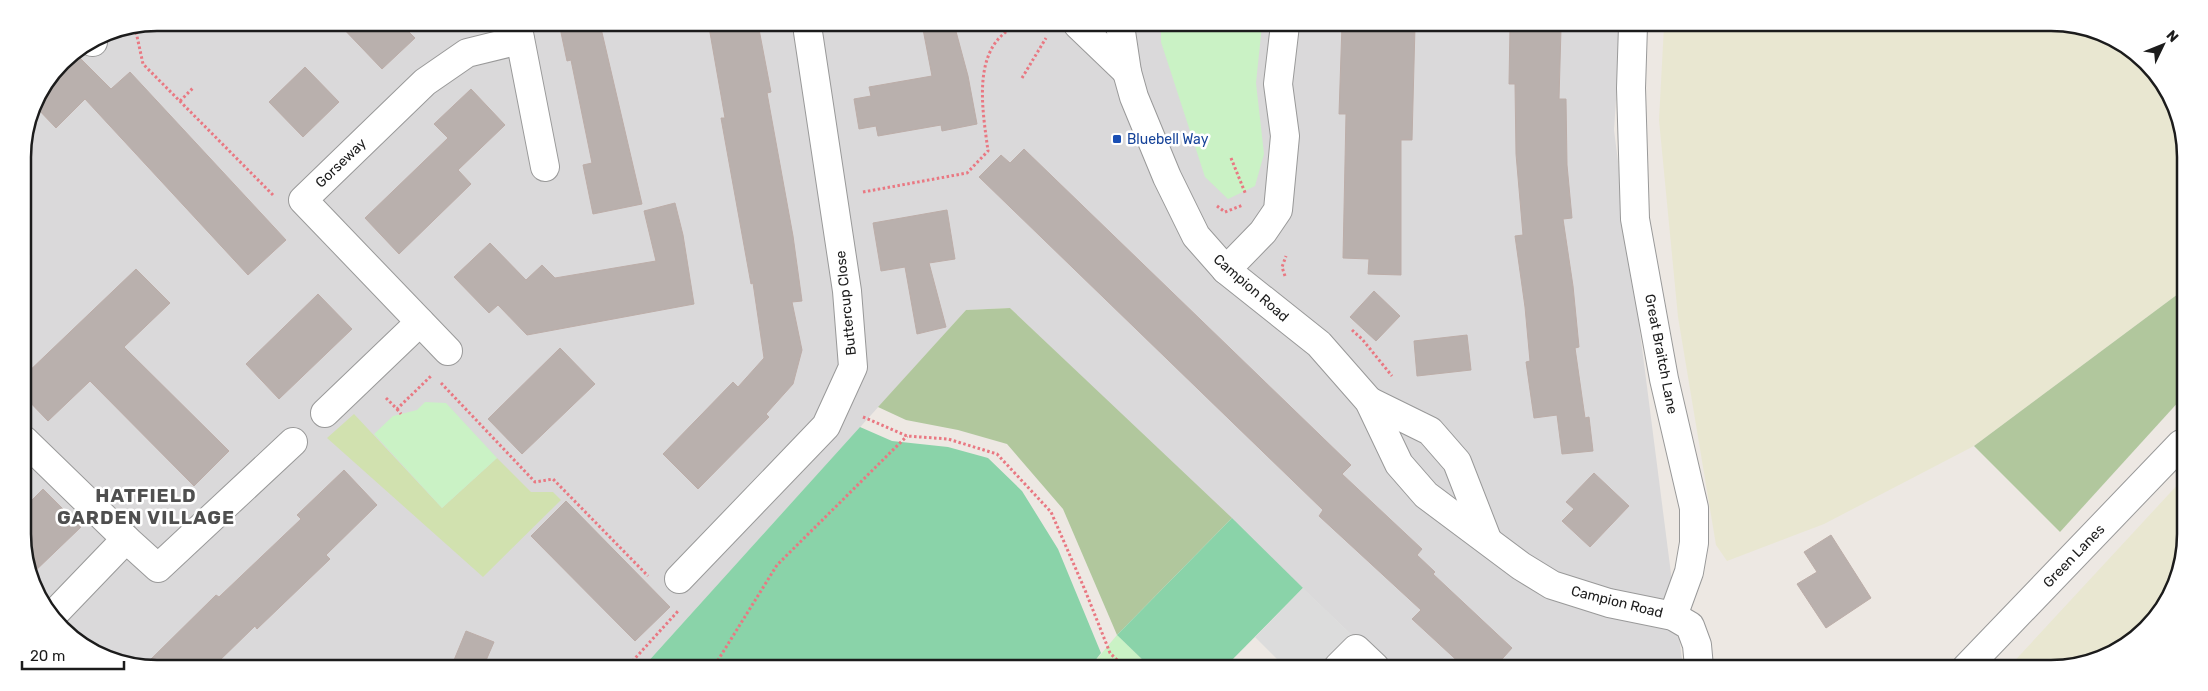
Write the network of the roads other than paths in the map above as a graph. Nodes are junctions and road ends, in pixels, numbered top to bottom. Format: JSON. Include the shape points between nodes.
{"nodes":[{"id":1,"x":1121,"y":31,"type":"edge"},
{"id":2,"x":1284,"y":31,"type":"edge"},
{"id":3,"x":1633,"y":31,"type":"edge"},
{"id":4,"x":518,"y":32,"type":"edge"},
{"id":5,"x":808,"y":32,"type":"edge"},
{"id":6,"x":1085,"y":32,"type":"edge"},
{"id":7,"x":1127,"y":72,"type":"junction"},
{"id":8,"x":545,"y":167,"type":"dead end"},
{"id":9,"x":1226,"y":270,"type":"junction"},
{"id":10,"x":420,"y":322,"type":"junction"},
{"id":11,"x":448,"y":351,"type":"dead end"},
{"id":12,"x":1370,"y":401,"type":"junction"},
{"id":13,"x":325,"y":413,"type":"dead end"},
{"id":14,"x":293,"y":442,"type":"dead end"},
{"id":15,"x":31,"y":447,"type":"edge"},
{"id":16,"x":2177,"y":449,"type":"edge"},
{"id":17,"x":126,"y":539,"type":"junction"},
{"id":18,"x":1487,"y":539,"type":"junction"},
{"id":19,"x":672,"y":586,"type":"road end"},
{"id":20,"x":57,"y":611,"type":"edge"},
{"id":21,"x":1673,"y":616,"type":"junction"},
{"id":22,"x":1346,"y":659,"type":"edge"},
{"id":23,"x":1366,"y":659,"type":"edge"},
{"id":24,"x":1698,"y":659,"type":"edge"},
{"id":25,"x":1975,"y":659,"type":"edge"}],
"edges":[{"from":1,"to":7,"type":"street","name":"Campion Road"},
{"from":2,"to":9,"type":"street","via":[[1278,84],[1285,136],[1278,210],[1263,232]]},
{"from":3,"to":21,"type":"street","name":"Great Braitch Lane","via":[[1635,219],[1664,379],[1694,508],[1692,553]]},
{"from":4,"to":8,"type":"street","name":"Gorseway"},
{"from":4,"to":10,"type":"street","name":"Gorseway","via":[[467,53],[425,82],[303,200]]},
{"from":5,"to":19,"type":"street","name":"Buttercup Close","via":[[847,290],[853,366],[826,426]]},
{"from":6,"to":7,"type":"street"},
{"from":7,"to":9,"type":"street","name":"Campion Road","via":[[1167,178],[1196,236]]},
{"from":9,"to":12,"type":"street","name":"Campion Road","via":[[1319,344]]},
{"from":10,"to":11,"type":"street","name":"Gorseway"},
{"from":10,"to":13,"type":"street"},
{"from":12,"to":18,"type":"street","name":"Campion Road","via":[[1399,464],[1414,484]]},
{"from":12,"to":18,"type":"street","name":"Campion Road","via":[[1430,431],[1451,454]]},
{"from":14,"to":17,"type":"street","via":[[158,568]]},
{"from":15,"to":17,"type":"street"},
{"from":16,"to":25,"type":"street","name":"Green Lanes"},
{"from":17,"to":20,"type":"street"},
{"from":18,"to":21,"type":"street","name":"Campion Road","via":[[1520,566],[1552,585],[1609,603]]},
{"from":21,"to":24,"type":"street","via":[[1690,626]]},
{"from":22,"to":23,"type":"street","via":[[1356,649]]}]}
